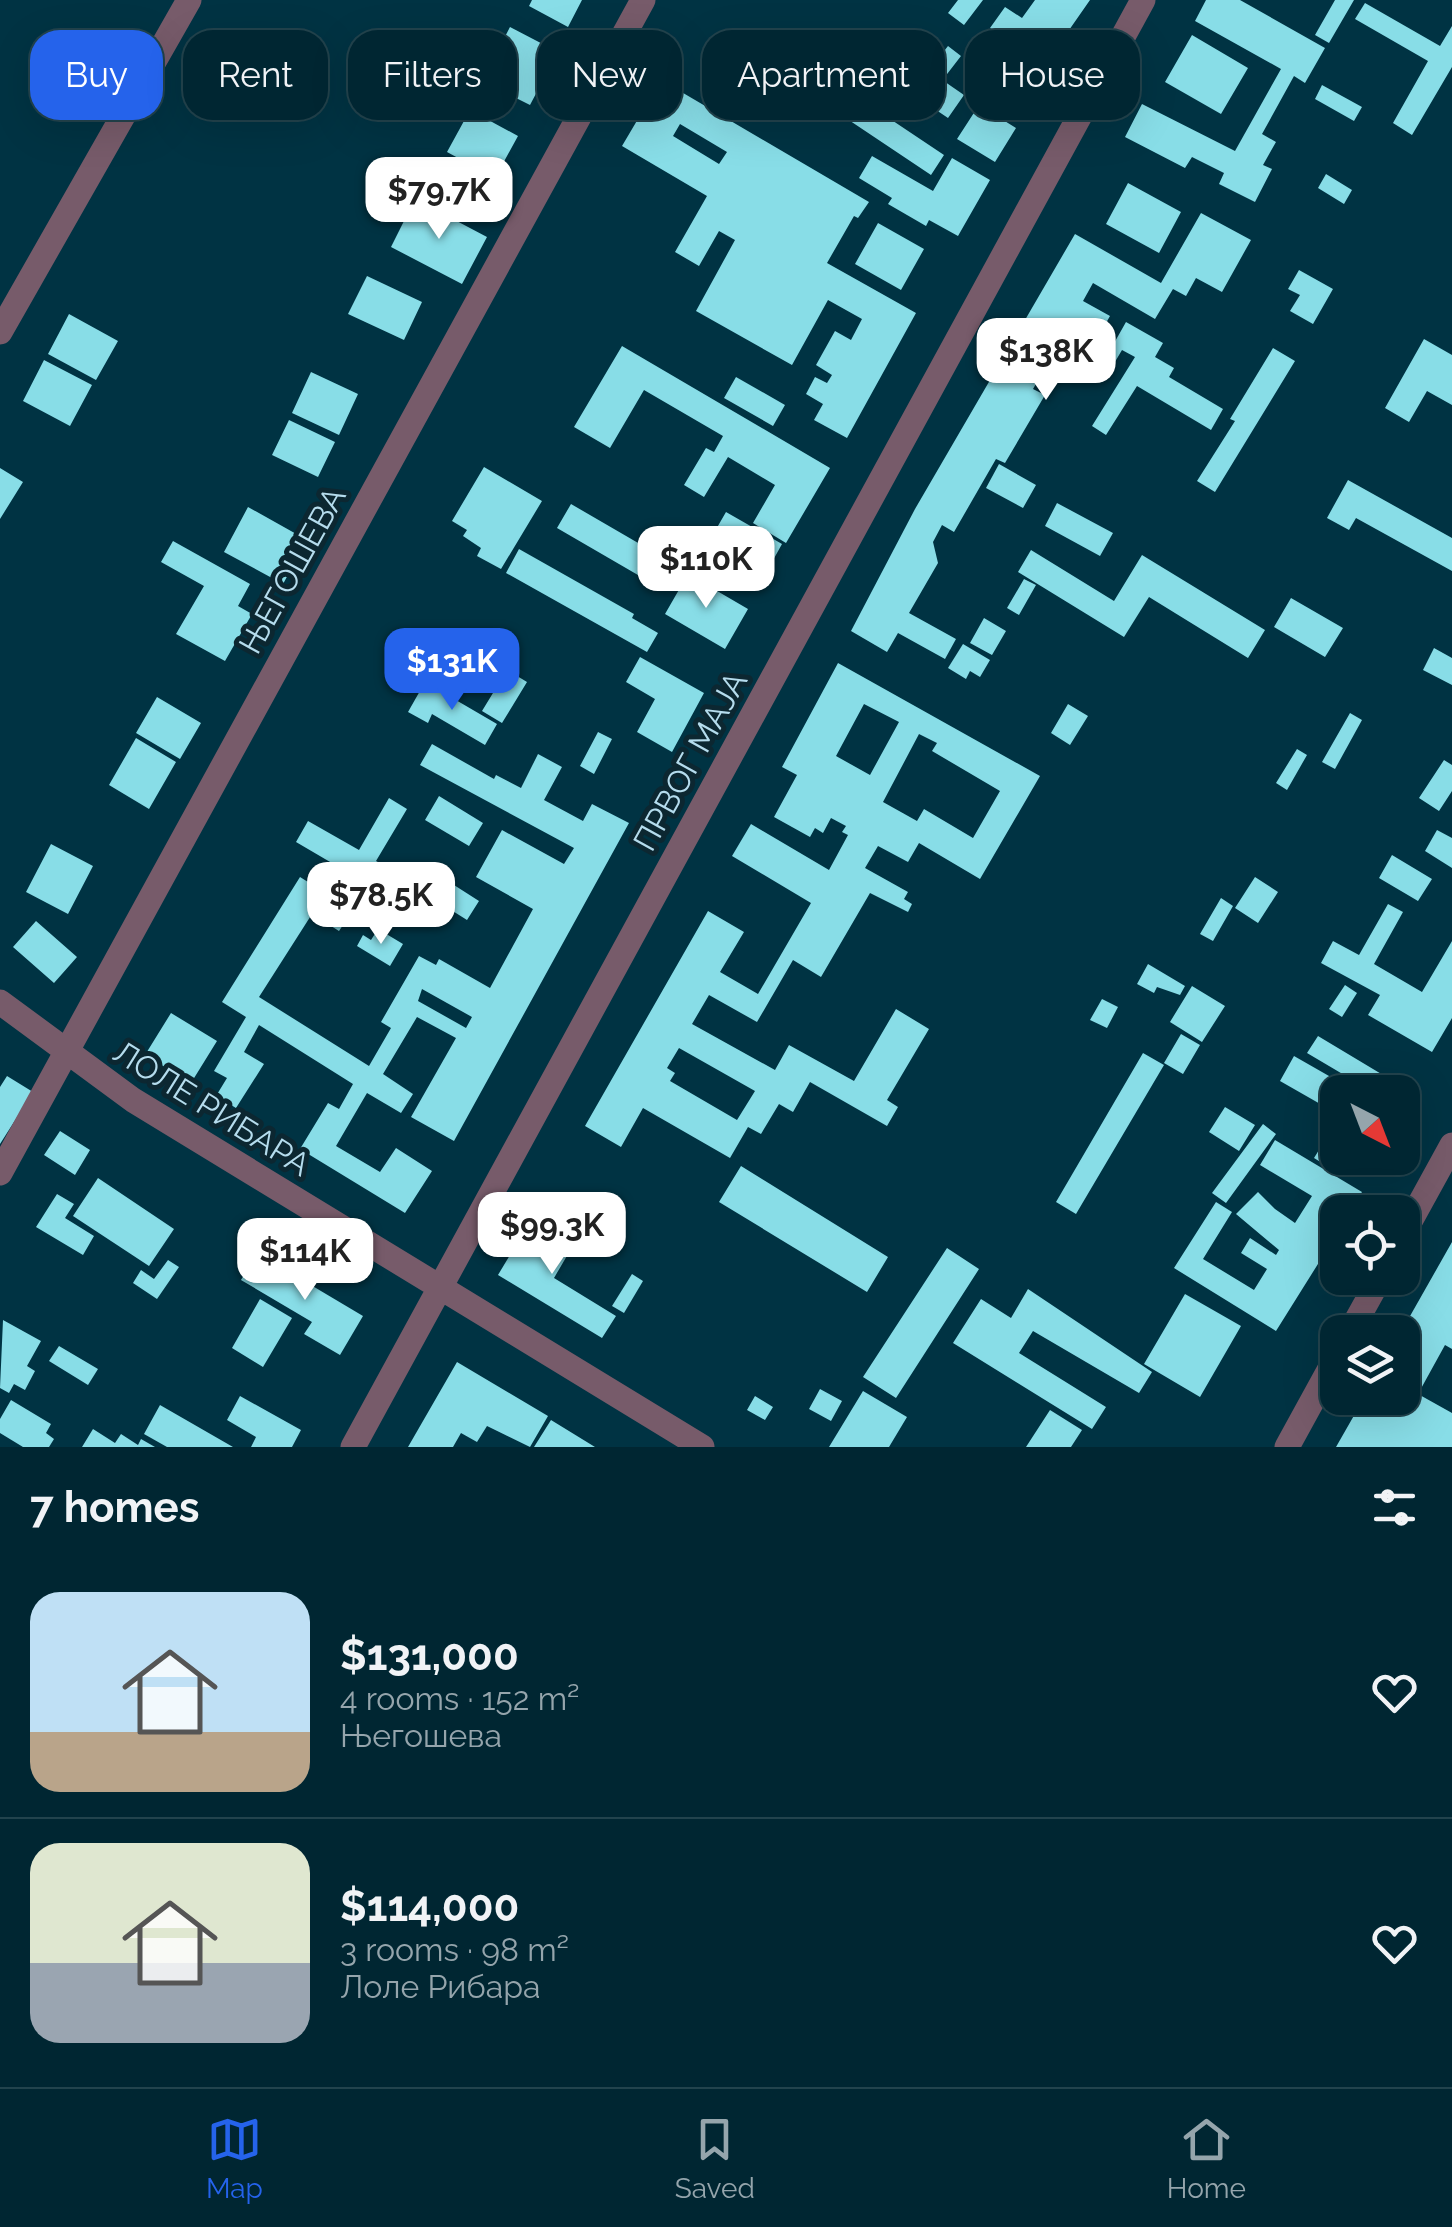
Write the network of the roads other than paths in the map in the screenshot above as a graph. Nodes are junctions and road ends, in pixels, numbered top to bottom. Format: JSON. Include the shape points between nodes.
{"nodes":[{"id":1,"x":189,"y":0,"type":"edge"},
{"id":2,"x":643,"y":0,"type":"edge"},
{"id":3,"x":1143,"y":0,"type":"edge"},
{"id":4,"x":0,"y":332,"type":"edge"},
{"id":5,"x":0,"y":1002,"type":"edge"},
{"id":6,"x":64,"y":1052,"type":"junction"},
{"id":7,"x":1452,"y":1145,"type":"edge"},
{"id":8,"x":0,"y":1173,"type":"edge"},
{"id":9,"x":1420,"y":1203,"type":"edge"},
{"id":10,"x":439,"y":1288,"type":"junction"},
{"id":11,"x":1320,"y":1387,"type":"edge"},
{"id":12,"x":353,"y":1447,"type":"edge"},
{"id":13,"x":702,"y":1447,"type":"edge"},
{"id":14,"x":1287,"y":1447,"type":"edge"}],
"edges":[{"from":1,"to":4,"type":"street"},
{"from":2,"to":6,"type":"street","name":"ЊЕГОШЕВА"},
{"from":3,"to":10,"type":"street","name":"ПРВОГ МАЈА"},
{"from":5,"to":6,"type":"street","name":"ЛОЛЕ РИБАРА"},
{"from":6,"to":8,"type":"street","name":"ЊЕГОШЕВА"},
{"from":6,"to":10,"type":"street","name":"ЛОЛЕ РИБАРА"},
{"from":7,"to":9,"type":"street"},
{"from":10,"to":12,"type":"street","name":"ПРВОГ МАЈА"},
{"from":10,"to":13,"type":"street","name":"ЛОЛЕ РИБАРА"},
{"from":11,"to":14,"type":"street"}]}
